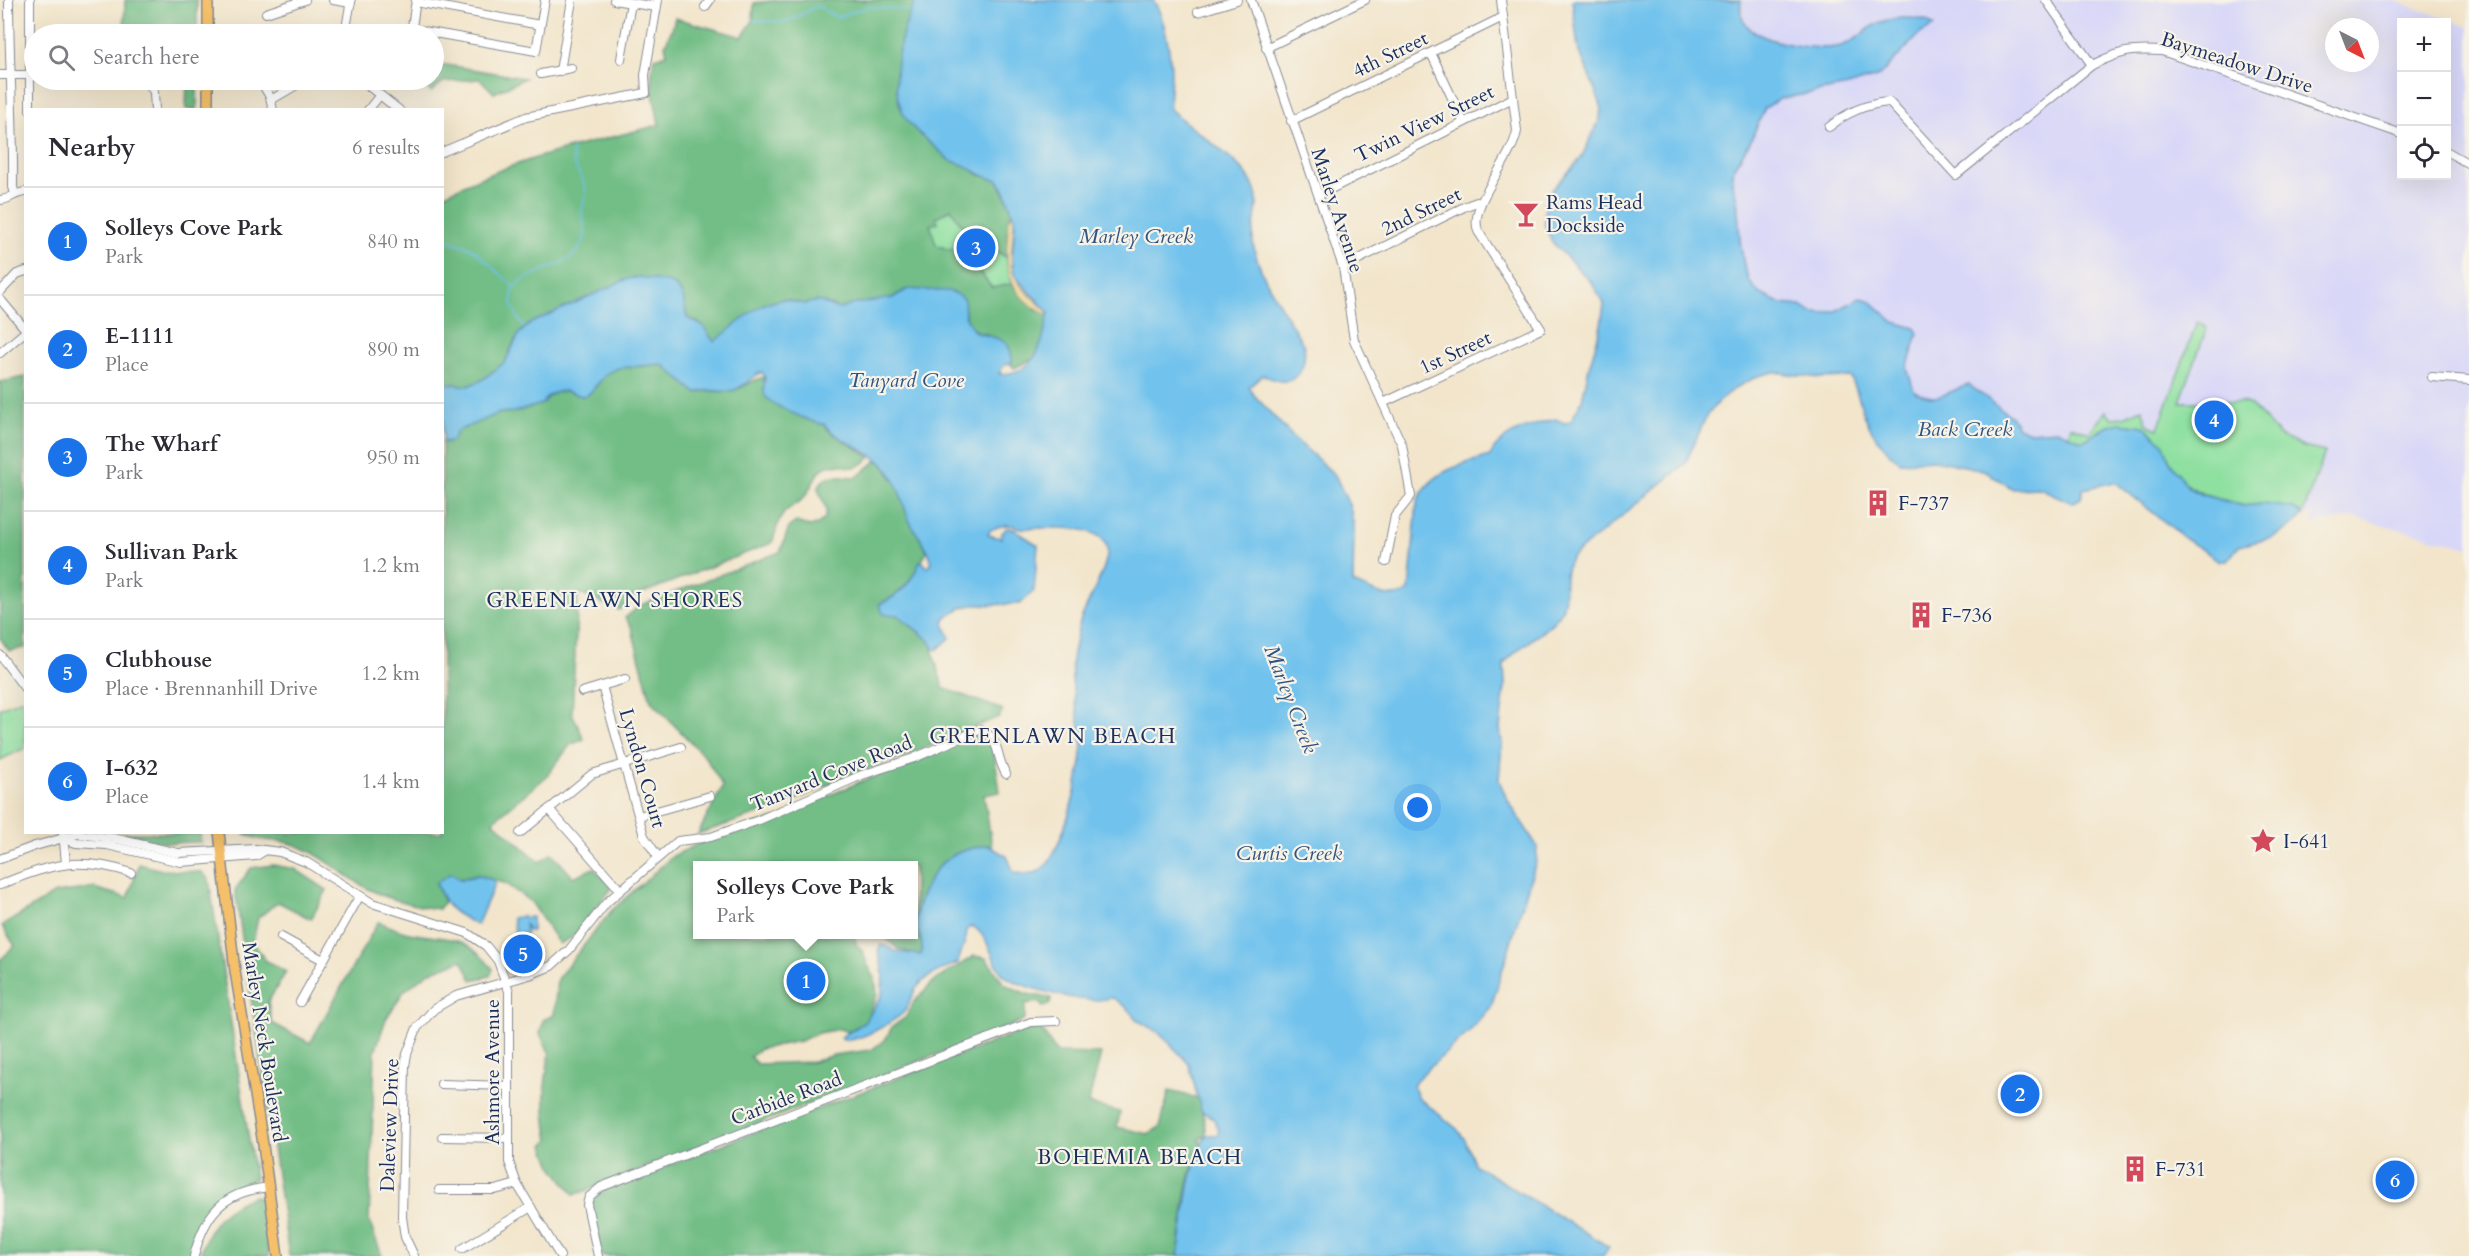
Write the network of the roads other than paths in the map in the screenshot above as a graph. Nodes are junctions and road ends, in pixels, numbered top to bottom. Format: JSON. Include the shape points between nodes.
{"nodes":[{"id":1,"x":9,"y":0,"type":"edge"},
{"id":2,"x":30,"y":0,"type":"edge"},
{"id":3,"x":208,"y":0,"type":"edge"},
{"id":4,"x":213,"y":0,"type":"edge"},
{"id":5,"x":305,"y":0,"type":"edge"},
{"id":6,"x":333,"y":0,"type":"edge"},
{"id":7,"x":545,"y":0,"type":"edge"},
{"id":8,"x":572,"y":0,"type":"edge"},
{"id":9,"x":614,"y":0,"type":"edge"},
{"id":10,"x":1237,"y":0,"type":"edge"},
{"id":11,"x":1251,"y":0,"type":"edge"},
{"id":12,"x":1365,"y":0,"type":"edge"},
{"id":13,"x":1501,"y":0,"type":"edge"},
{"id":14,"x":2046,"y":0,"type":"edge"},
{"id":15,"x":416,"y":1,"type":"edge"},
{"id":16,"x":351,"y":2,"type":"edge"},
{"id":17,"x":631,"y":3,"type":"junction"},
{"id":18,"x":657,"y":4,"type":"edge"},
{"id":19,"x":1198,"y":12,"type":"dead end"},
{"id":20,"x":266,"y":13,"type":"dead end"},
{"id":21,"x":1503,"y":17,"type":"junction"},
{"id":22,"x":31,"y":24,"type":"edge"},
{"id":23,"x":208,"y":24,"type":"edge"},
{"id":24,"x":213,"y":24,"type":"edge"},
{"id":25,"x":347,"y":24,"type":"edge"},
{"id":26,"x":412,"y":24,"type":"edge"},
{"id":27,"x":540,"y":25,"type":"junction"},
{"id":28,"x":444,"y":37,"type":"edge"},
{"id":29,"x":1266,"y":48,"type":"junction"},
{"id":30,"x":1431,"y":53,"type":"junction"},
{"id":31,"x":621,"y":59,"type":"dead end"},
{"id":32,"x":2092,"y":65,"type":"junction"},
{"id":33,"x":571,"y":68,"type":"dead end"},
{"id":34,"x":560,"y":70,"type":"junction"},
{"id":35,"x":541,"y":74,"type":"dead end"},
{"id":36,"x":0,"y":75,"type":"edge"},
{"id":37,"x":9,"y":75,"type":"junction"},
{"id":38,"x":24,"y":75,"type":"edge"},
{"id":39,"x":31,"y":90,"type":"edge"},
{"id":40,"x":153,"y":90,"type":"edge"},
{"id":41,"x":208,"y":90,"type":"edge"},
{"id":42,"x":213,"y":90,"type":"edge"},
{"id":43,"x":266,"y":90,"type":"edge"},
{"id":44,"x":288,"y":90,"type":"edge"},
{"id":45,"x":374,"y":90,"type":"edge"},
{"id":46,"x":380,"y":95,"type":"junction"},
{"id":47,"x":1513,"y":98,"type":"junction"},
{"id":48,"x":271,"y":100,"type":"junction"},
{"id":49,"x":30,"y":108,"type":"edge"},
{"id":50,"x":155,"y":108,"type":"edge"},
{"id":51,"x":208,"y":108,"type":"edge"},
{"id":52,"x":213,"y":108,"type":"edge"},
{"id":53,"x":273,"y":108,"type":"edge"},
{"id":54,"x":370,"y":108,"type":"edge"},
{"id":55,"x":396,"y":108,"type":"edge"},
{"id":56,"x":1291,"y":121,"type":"junction"},
{"id":57,"x":1463,"y":121,"type":"junction"},
{"id":58,"x":1829,"y":127,"type":"dead end"},
{"id":59,"x":2397,"y":132,"type":"edge"},
{"id":60,"x":444,"y":152,"type":"edge"},
{"id":61,"x":2451,"y":154,"type":"edge"},
{"id":62,"x":2469,"y":164,"type":"edge"},
{"id":63,"x":24,"y":192,"type":"edge"},
{"id":64,"x":15,"y":194,"type":"junction"},
{"id":65,"x":1319,"y":195,"type":"junction"},
{"id":66,"x":0,"y":200,"type":"edge"},
{"id":67,"x":1480,"y":205,"type":"junction"},
{"id":68,"x":1343,"y":267,"type":"junction"},
{"id":69,"x":24,"y":272,"type":"edge"},
{"id":70,"x":0,"y":294,"type":"edge"},
{"id":71,"x":24,"y":327,"type":"edge"},
{"id":72,"x":24,"y":332,"type":"edge"},
{"id":73,"x":0,"y":353,"type":"edge"},
{"id":74,"x":2432,"y":377,"type":"dead end"},
{"id":75,"x":2469,"y":380,"type":"edge"},
{"id":76,"x":1383,"y":403,"type":"junction"},
{"id":77,"x":1386,"y":562,"type":"dead end"},
{"id":78,"x":0,"y":655,"type":"edge"},
{"id":79,"x":625,"y":679,"type":"dead end"},
{"id":80,"x":602,"y":686,"type":"junction"},
{"id":81,"x":24,"y":687,"type":"edge"},
{"id":82,"x":582,"y":692,"type":"dead end"},
{"id":83,"x":681,"y":747,"type":"dead end"},
{"id":84,"x":624,"y":764,"type":"junction"},
{"id":85,"x":1006,"y":774,"type":"dead end"},
{"id":86,"x":710,"y":796,"type":"dead end"},
{"id":87,"x":549,"y":809,"type":"junction"},
{"id":88,"x":639,"y":816,"type":"junction"},
{"id":89,"x":520,"y":833,"type":"dead end"},
{"id":90,"x":219,"y":834,"type":"edge"},
{"id":91,"x":64,"y":836,"type":"edge"},
{"id":92,"x":674,"y":844,"type":"joint"},
{"id":93,"x":221,"y":855,"type":"junction"},
{"id":94,"x":658,"y":857,"type":"junction"},
{"id":95,"x":0,"y":859,"type":"edge"},
{"id":96,"x":66,"y":863,"type":"junction"},
{"id":97,"x":131,"y":873,"type":"dead end"},
{"id":98,"x":0,"y":885,"type":"edge"},
{"id":99,"x":620,"y":890,"type":"junction"},
{"id":100,"x":358,"y":897,"type":"junction"},
{"id":101,"x":281,"y":938,"type":"dead end"},
{"id":102,"x":323,"y":960,"type":"junction"},
{"id":103,"x":507,"y":981,"type":"junction"},
{"id":104,"x":300,"y":1002,"type":"dead end"},
{"id":105,"x":1056,"y":1021,"type":"dead end"},
{"id":106,"x":441,"y":1084,"type":"dead end"},
{"id":107,"x":508,"y":1086,"type":"junction"},
{"id":108,"x":442,"y":1137,"type":"dead end"},
{"id":109,"x":508,"y":1138,"type":"junction"},
{"id":110,"x":517,"y":1184,"type":"junction"},
{"id":111,"x":269,"y":1187,"type":"junction"},
{"id":112,"x":440,"y":1190,"type":"dead end"},
{"id":113,"x":531,"y":1208,"type":"junction"},
{"id":114,"x":462,"y":1249,"type":"dead end"},
{"id":115,"x":194,"y":1256,"type":"edge"},
{"id":116,"x":278,"y":1256,"type":"edge"},
{"id":117,"x":414,"y":1256,"type":"edge"},
{"id":118,"x":560,"y":1256,"type":"edge"},
{"id":119,"x":598,"y":1256,"type":"edge"}],
"edges":[{"from":1,"to":37,"type":"street"},
{"from":2,"to":22,"type":"street"},
{"from":3,"to":23,"type":"main road"},
{"from":4,"to":24,"type":"main road"},
{"from":5,"to":20,"type":"street"},
{"from":6,"to":16,"type":"street"},
{"from":7,"to":27,"type":"street"},
{"from":8,"to":34,"type":"street"},
{"from":9,"to":17,"type":"street"},
{"from":10,"to":19,"type":"street"},
{"from":11,"to":29,"type":"street","name":"Marley Avenue"},
{"from":12,"to":29,"type":"street"},
{"from":13,"to":21,"type":"street"},
{"from":14,"to":32,"type":"street"},
{"from":15,"to":26,"type":"street"},
{"from":15,"to":27,"type":"street"},
{"from":16,"to":25,"type":"street"},
{"from":17,"to":18,"type":"street"},
{"from":17,"to":31,"type":"street"},
{"from":18,"to":60,"type":"street","via":[[645,75],[646,93],[526,117]]},
{"from":21,"to":30,"type":"street","name":"4th Street"},
{"from":21,"to":47,"type":"street"},
{"from":27,"to":28,"type":"street","via":[[536,51]]},
{"from":29,"to":56,"type":"street","name":"Marley Avenue"},
{"from":30,"to":56,"type":"street","name":"4th Street"},
{"from":30,"to":57,"type":"street"},
{"from":32,"to":58,"type":"street","name":"Baymeadow Drive","via":[[1956,175],[1889,102],[1848,112]]},
{"from":32,"to":59,"type":"street","name":"Baymeadow Drive","via":[[2126,51],[2162,51]]},
{"from":33,"to":34,"type":"street"},
{"from":34,"to":35,"type":"street"},
{"from":36,"to":37,"type":"street"},
{"from":37,"to":38,"type":"street"},
{"from":37,"to":64,"type":"street"},
{"from":39,"to":49,"type":"street"},
{"from":40,"to":50,"type":"street"},
{"from":41,"to":51,"type":"main road"},
{"from":42,"to":52,"type":"main road"},
{"from":43,"to":48,"type":"street"},
{"from":44,"to":48,"type":"street"},
{"from":45,"to":46,"type":"street"},
{"from":46,"to":54,"type":"street"},
{"from":46,"to":55,"type":"street"},
{"from":47,"to":57,"type":"street","name":"Twin View Street"},
{"from":47,"to":67,"type":"street","via":[[1517,131],[1513,146]]},
{"from":48,"to":53,"type":"street"},
{"from":56,"to":65,"type":"street","name":"Marley Avenue"},
{"from":57,"to":65,"type":"street","name":"Twin View Street"},
{"from":61,"to":62,"type":"street"},
{"from":63,"to":64,"type":"street"},
{"from":64,"to":66,"type":"street"},
{"from":65,"to":68,"type":"street","name":"Marley Avenue"},
{"from":67,"to":68,"type":"street","name":"2nd Street","via":[[1477,202],[1466,206]]},
{"from":67,"to":76,"type":"street","name":"1st Street","via":[[1475,220],[1478,231],[1540,331]]},
{"from":68,"to":76,"type":"street","name":"Marley Avenue","via":[[1353,340]]},
{"from":69,"to":70,"type":"street","via":[[17,274]]},
{"from":70,"to":71,"type":"street"},
{"from":72,"to":73,"type":"street"},
{"from":74,"to":75,"type":"street"},
{"from":76,"to":77,"type":"street","name":"Marley Avenue","via":[[1402,445],[1411,496],[1395,516]]},
{"from":78,"to":81,"type":"street"},
{"from":79,"to":80,"type":"street","name":"Lyndon Court"},
{"from":80,"to":82,"type":"street","name":"Lyndon Court"},
{"from":80,"to":84,"type":"street","name":"Lyndon Court"},
{"from":83,"to":84,"type":"street"},
{"from":84,"to":87,"type":"street","via":[[584,779]]},
{"from":84,"to":88,"type":"street","name":"Lyndon Court"},
{"from":85,"to":92,"type":"street","name":"Tanyard Cove Road","via":[[993,737],[981,729],[759,820],[711,837]]},
{"from":86,"to":88,"type":"street"},
{"from":87,"to":89,"type":"street"},
{"from":87,"to":99,"type":"street"},
{"from":88,"to":94,"type":"street","name":"Lyndon Court","via":[[647,843]]},
{"from":90,"to":93,"type":"main road","name":"Marley Neck Boulevard"},
{"from":91,"to":93,"type":"street","name":"Ashmore Avenue","via":[[95,835],[178,853]]},
{"from":91,"to":95,"type":"street","name":"Ashmore Avenue"},
{"from":91,"to":96,"type":"street"},
{"from":92,"to":94,"type":"street","name":"Daleview Drive"},
{"from":93,"to":100,"type":"street","name":"Ashmore Avenue","via":[[256,849],[280,852],[306,862]]},
{"from":93,"to":111,"type":"main road","name":"Marley Neck Boulevard"},
{"from":94,"to":99,"type":"street","name":"Daleview Drive"},
{"from":96,"to":97,"type":"street","via":[[93,863]]},
{"from":96,"to":98,"type":"street","via":[[35,870]]},
{"from":99,"to":103,"type":"street","name":"Daleview Drive","via":[[560,959],[541,971]]},
{"from":100,"to":102,"type":"street"},
{"from":100,"to":103,"type":"street","name":"Ashmore Avenue","via":[[467,933],[491,952]]},
{"from":101,"to":102,"type":"street"},
{"from":102,"to":104,"type":"street"},
{"from":103,"to":107,"type":"street","name":"Ashmore Avenue","via":[[511,1002]]},
{"from":103,"to":117,"type":"street","name":"Daleview Drive","via":[[445,1002],[425,1018],[411,1041],[405,1066],[402,1217],[405,1237]]},
{"from":105,"to":119,"type":"street","name":"Carbide Road","via":[[1031,1023],[601,1187],[586,1205]]},
{"from":106,"to":107,"type":"street"},
{"from":107,"to":109,"type":"street","name":"Ashmore Avenue"},
{"from":108,"to":109,"type":"street"},
{"from":109,"to":110,"type":"street","name":"Ashmore Avenue","via":[[509,1162]]},
{"from":110,"to":112,"type":"street","via":[[502,1190]]},
{"from":110,"to":113,"type":"street","name":"Ashmore Avenue"},
{"from":111,"to":115,"type":"street","via":[[244,1191],[219,1205],[203,1229]]},
{"from":111,"to":116,"type":"main road","name":"Marley Neck Boulevard"},
{"from":113,"to":114,"type":"street"},
{"from":113,"to":118,"type":"street","name":"Ashmore Avenue"}]}
